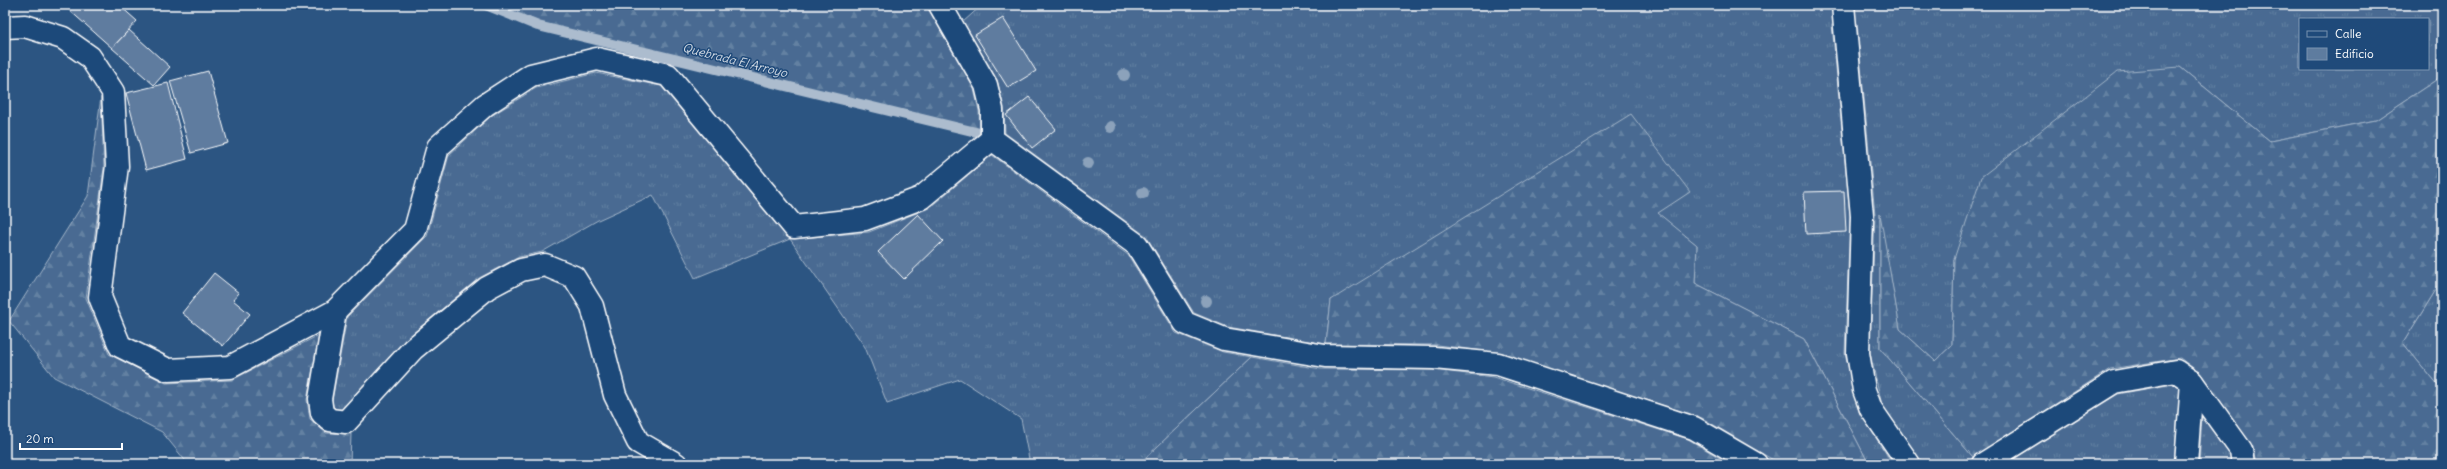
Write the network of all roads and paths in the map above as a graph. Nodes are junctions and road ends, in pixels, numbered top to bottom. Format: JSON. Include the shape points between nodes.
{"nodes":[{"id":1,"x":940,"y":5,"type":"edge"},
{"id":2,"x":1843,"y":5,"type":"edge"},
{"id":3,"x":5,"y":27,"type":"edge"},
{"id":4,"x":992,"y":139,"type":"junction"},
{"id":5,"x":335,"y":311,"type":"junction"},
{"id":6,"x":2192,"y":382,"type":"junction"},
{"id":7,"x":676,"y":464,"type":"edge"},
{"id":8,"x":1756,"y":464,"type":"edge"},
{"id":9,"x":1909,"y":464,"type":"edge"},
{"id":10,"x":1983,"y":464,"type":"edge"},
{"id":11,"x":2186,"y":464,"type":"edge"},
{"id":12,"x":2243,"y":464,"type":"edge"}],
"edges":[{"from":1,"to":4,"type":"street","via":[[986,85],[992,110]]},
{"from":2,"to":9,"type":"street","via":[[1862,216],[1858,353],[1864,390],[1871,409]]},
{"from":3,"to":5,"type":"street","via":[[24,26],[64,38],[90,58],[113,92],[117,166],[100,297],[120,346],[168,370],[230,367]]},
{"from":4,"to":5,"type":"street","via":[[921,198],[865,219],[794,227],[668,75],[597,59],[531,75],[485,105],[438,147],[415,230]]},
{"from":4,"to":8,"type":"street","via":[[1137,245],[1185,323],[1224,339],[1325,356],[1434,358],[1498,364],[1694,428]]},
{"from":5,"to":7,"type":"street","via":[[320,400],[322,413],[330,420],[346,422],[412,349],[487,288],[521,270],[545,265],[574,277],[592,306],[615,395],[638,442]]},
{"from":6,"to":10,"type":"street","via":[[2176,371],[2114,382]]},
{"from":6,"to":11,"type":"street"},
{"from":6,"to":12,"type":"street","via":[[2241,450]]}]}
